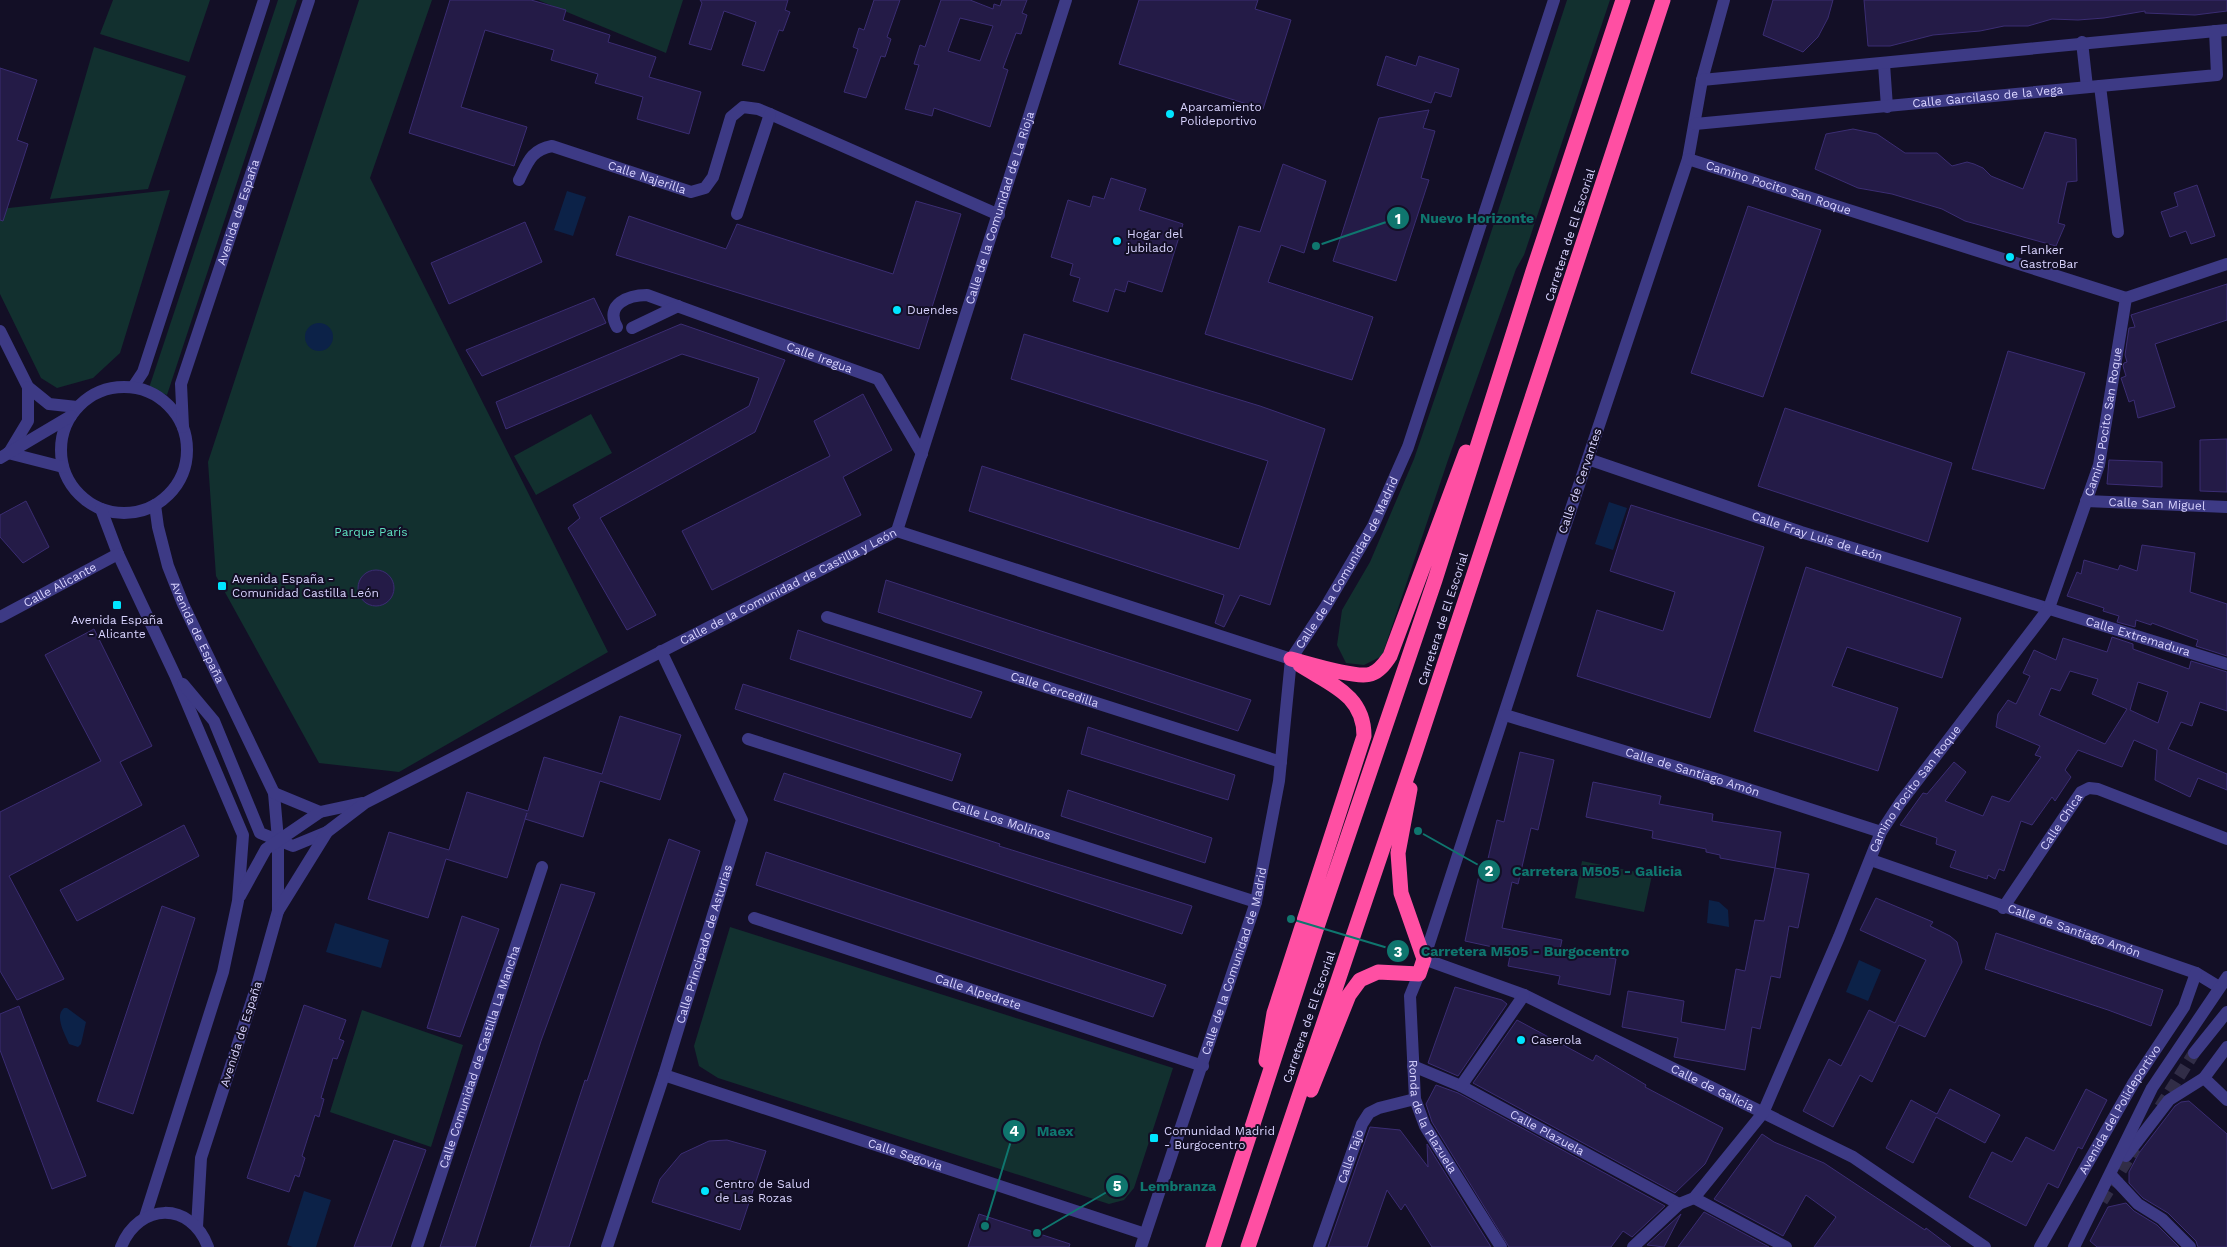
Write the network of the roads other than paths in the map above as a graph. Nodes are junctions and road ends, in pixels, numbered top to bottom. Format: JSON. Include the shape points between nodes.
{"nodes":[{"id":1,"x":264,"y":0,"type":"edge"},
{"id":2,"x":309,"y":0,"type":"edge"},
{"id":3,"x":1066,"y":0,"type":"edge"},
{"id":4,"x":1554,"y":0,"type":"edge"},
{"id":5,"x":1622,"y":0,"type":"edge"},
{"id":6,"x":1663,"y":0,"type":"edge"},
{"id":7,"x":1724,"y":0,"type":"edge"},
{"id":8,"x":2221,"y":31,"type":"edge"},
{"id":9,"x":2082,"y":42,"type":"junction"},
{"id":10,"x":1884,"y":64,"type":"junction"},
{"id":11,"x":1702,"y":80,"type":"junction"},
{"id":12,"x":2093,"y":86,"type":"junction"},
{"id":13,"x":1887,"y":107,"type":"junction"},
{"id":14,"x":770,"y":114,"type":"junction"},
{"id":15,"x":1696,"y":124,"type":"junction"},
{"id":16,"x":1688,"y":159,"type":"junction"},
{"id":17,"x":519,"y":180,"type":"dead end"},
{"id":18,"x":737,"y":214,"type":"dead end"},
{"id":19,"x":999,"y":215,"type":"junction"},
{"id":20,"x":2118,"y":232,"type":"dead end"},
{"id":21,"x":2227,"y":264,"type":"edge"},
{"id":22,"x":1533,"y":271,"type":"junction"},
{"id":23,"x":2126,"y":298,"type":"junction"},
{"id":24,"x":678,"y":306,"type":"junction"},
{"id":25,"x":616,"y":327,"type":"dead end"},
{"id":26,"x":632,"y":328,"type":"dead end"},
{"id":27,"x":0,"y":331,"type":"edge"},
{"id":28,"x":28,"y":387,"type":"junction"},
{"id":29,"x":133,"y":387,"type":"junction"},
{"id":30,"x":74,"y":411,"type":"junction"},
{"id":31,"x":183,"y":427,"type":"junction"},
{"id":32,"x":922,"y":454,"type":"junction"},
{"id":33,"x":4,"y":456,"type":"edge"},
{"id":34,"x":1588,"y":459,"type":"junction"},
{"id":35,"x":63,"y":467,"type":"junction"},
{"id":36,"x":2086,"y":501,"type":"junction"},
{"id":37,"x":155,"y":505,"type":"junction"},
{"id":38,"x":2227,"y":507,"type":"edge"},
{"id":39,"x":101,"y":509,"type":"junction"},
{"id":40,"x":897,"y":531,"type":"junction"},
{"id":41,"x":118,"y":554,"type":"junction"},
{"id":42,"x":2049,"y":608,"type":"junction"},
{"id":43,"x":0,"y":616,"type":"edge"},
{"id":44,"x":827,"y":617,"type":"dead end"},
{"id":45,"x":661,"y":651,"type":"junction"},
{"id":46,"x":1291,"y":659,"type":"junction"},
{"id":47,"x":2227,"y":664,"type":"edge"},
{"id":48,"x":175,"y":675,"type":"junction"},
{"id":49,"x":1505,"y":715,"type":"junction"},
{"id":50,"x":748,"y":739,"type":"dead end"},
{"id":51,"x":1415,"y":753,"type":"junction"},
{"id":52,"x":1281,"y":762,"type":"junction"},
{"id":53,"x":274,"y":793,"type":"junction"},
{"id":54,"x":365,"y":803,"type":"junction"},
{"id":55,"x":320,"y":812,"type":"junction"},
{"id":56,"x":327,"y":832,"type":"junction"},
{"id":57,"x":1881,"y":832,"type":"junction"},
{"id":58,"x":2227,"y":839,"type":"edge"},
{"id":59,"x":278,"y":840,"type":"junction"},
{"id":60,"x":1871,"y":860,"type":"junction"},
{"id":61,"x":542,"y":867,"type":"dead end"},
{"id":62,"x":238,"y":900,"type":"junction"},
{"id":63,"x":1256,"y":902,"type":"junction"},
{"id":64,"x":2003,"y":908,"type":"junction"},
{"id":65,"x":278,"y":911,"type":"junction"},
{"id":66,"x":754,"y":918,"type":"dead end"},
{"id":67,"x":1424,"y":959,"type":"junction"},
{"id":68,"x":2196,"y":973,"type":"junction"},
{"id":69,"x":1419,"y":974,"type":"junction"},
{"id":70,"x":2223,"y":982,"type":"edge"},
{"id":71,"x":1524,"y":995,"type":"junction"},
{"id":72,"x":2227,"y":1012,"type":"edge"},
{"id":73,"x":2227,"y":1047,"type":"edge"},
{"id":74,"x":2194,"y":1053,"type":"tunnel mouth"},
{"id":75,"x":1203,"y":1066,"type":"junction"},
{"id":76,"x":1413,"y":1066,"type":"junction"},
{"id":77,"x":664,"y":1075,"type":"junction"},
{"id":78,"x":2204,"y":1078,"type":"junction"},
{"id":79,"x":1461,"y":1086,"type":"junction"},
{"id":80,"x":1415,"y":1099,"type":"junction"},
{"id":81,"x":2227,"y":1100,"type":"edge"},
{"id":82,"x":1763,"y":1113,"type":"junction"},
{"id":83,"x":1255,"y":1117,"type":"junction"},
{"id":84,"x":2111,"y":1175,"type":"junction"},
{"id":85,"x":1694,"y":1198,"type":"junction"},
{"id":86,"x":1679,"y":1204,"type":"junction"},
{"id":87,"x":145,"y":1217,"type":"junction"},
{"id":88,"x":197,"y":1227,"type":"junction"},
{"id":89,"x":1254,"y":1229,"type":"junction"},
{"id":90,"x":1145,"y":1234,"type":"junction"},
{"id":91,"x":121,"y":1247,"type":"edge"},
{"id":92,"x":208,"y":1247,"type":"edge"},
{"id":93,"x":417,"y":1247,"type":"edge"},
{"id":94,"x":607,"y":1247,"type":"edge"},
{"id":95,"x":1141,"y":1247,"type":"edge"},
{"id":96,"x":1213,"y":1247,"type":"edge"},
{"id":97,"x":1248,"y":1247,"type":"edge"},
{"id":98,"x":1319,"y":1247,"type":"edge"},
{"id":99,"x":1501,"y":1247,"type":"edge"},
{"id":100,"x":1633,"y":1247,"type":"edge"},
{"id":101,"x":1786,"y":1247,"type":"edge"},
{"id":102,"x":1985,"y":1247,"type":"edge"},
{"id":103,"x":2040,"y":1247,"type":"edge"},
{"id":104,"x":2074,"y":1247,"type":"edge"},
{"id":105,"x":2190,"y":1247,"type":"edge"}],
"edges":[{"from":1,"to":29,"type":"street","via":[[143,372]]},
{"from":2,"to":31,"type":"street","name":"Avenida de España","via":[[181,384]]},
{"from":3,"to":19,"type":"street","name":"Calle de la Comunidad de La Rioja"},
{"from":4,"to":46,"type":"street","name":"Calle de la Comunidad de Madrid","via":[[1408,447],[1373,526]]},
{"from":5,"to":22,"type":"highway","name":"Carretera de El Escorial"},
{"from":6,"to":51,"type":"highway","name":"Carretera de El Escorial"},
{"from":7,"to":11,"type":"street","name":"Calle de Cervantes"},
{"from":8,"to":9,"type":"street","name":"Calle Garcilaso de la Vega"},
{"from":8,"to":12,"type":"street","name":"Calle Garcilaso de la Vega","via":[[2218,75]]},
{"from":9,"to":10,"type":"street","name":"Calle Garcilaso de la Vega"},
{"from":9,"to":12,"type":"street"},
{"from":10,"to":11,"type":"street","name":"Calle Garcilaso de la Vega"},
{"from":10,"to":13,"type":"street"},
{"from":11,"to":15,"type":"street","name":"Calle de Cervantes"},
{"from":12,"to":13,"type":"street","name":"Calle Garcilaso de la Vega"},
{"from":12,"to":20,"type":"street"},
{"from":13,"to":15,"type":"street","name":"Calle Garcilaso de la Vega"},
{"from":14,"to":17,"type":"street","name":"Calle Najerilla","via":[[743,107],[731,117],[713,178],[705,188],[691,192],[552,146],[541,148],[530,158]]},
{"from":14,"to":18,"type":"street"},
{"from":14,"to":19,"type":"street","name":"Calle Najerilla"},
{"from":15,"to":16,"type":"street","name":"Calle de Cervantes"},
{"from":16,"to":23,"type":"street","name":"Camino Pocito San Roque"},
{"from":16,"to":34,"type":"street","name":"Calle de Cervantes"},
{"from":19,"to":32,"type":"street","name":"Calle de la Comunidad de La Rioja"},
{"from":21,"to":23,"type":"street"},
{"from":22,"to":46,"type":"highway","via":[[1390,656],[1370,675],[1348,674]]},
{"from":22,"to":83,"type":"highway","name":"Carretera de El Escorial","via":[[1435,580]]},
{"from":23,"to":36,"type":"street","name":"Camino Pocito San Roque","via":[[2099,465]]},
{"from":24,"to":25,"type":"street","name":"Calle Iregua","via":[[647,295],[634,295],[621,300],[614,311]]},
{"from":24,"to":26,"type":"street"},
{"from":24,"to":32,"type":"street","name":"Calle Iregua","via":[[878,379]]},
{"from":27,"to":28,"type":"street"},
{"from":28,"to":30,"type":"street","via":[[49,404]]},
{"from":28,"to":33,"type":"street","via":[[28,421]]},
{"from":29,"to":30,"type":"street","via":[[112,387],[93,394]]},
{"from":29,"to":31,"type":"street","via":[[154,394],[172,408]]},
{"from":30,"to":33,"type":"street"},
{"from":30,"to":35,"type":"street","via":[[63,432]]},
{"from":31,"to":37,"type":"street","via":[[187,449],[184,471],[172,491]]},
{"from":32,"to":40,"type":"street","name":"Calle de la Comunidad de La Rioja"},
{"from":33,"to":35,"type":"street"},
{"from":34,"to":42,"type":"street","name":"Calle Fray Luis de León","via":[[1801,532]]},
{"from":34,"to":49,"type":"street","name":"Calle de Cervantes"},
{"from":35,"to":39,"type":"street","via":[[77,492]]},
{"from":36,"to":38,"type":"street","name":"Calle San Miguel"},
{"from":36,"to":42,"type":"street","name":"Camino Pocito San Roque"},
{"from":37,"to":39,"type":"street","via":[[138,512],[119,513]]},
{"from":37,"to":53,"type":"street","name":"Avenida de España","via":[[168,566],[183,604]]},
{"from":39,"to":41,"type":"street"},
{"from":40,"to":45,"type":"street","name":"Calle de la Comunidad de Castilla y León"},
{"from":40,"to":46,"type":"street","name":"Calle de la Comunidad de Castilla y León"},
{"from":41,"to":43,"type":"street","name":"Calle Alicante"},
{"from":41,"to":48,"type":"street"},
{"from":42,"to":47,"type":"street","name":"Calle Extremadura"},
{"from":42,"to":57,"type":"street","name":"Camino Pocito San Roque"},
{"from":44,"to":52,"type":"street","name":"Calle Cercedilla"},
{"from":45,"to":54,"type":"street","name":"Calle de la Comunidad de Castilla y León"},
{"from":45,"to":77,"type":"street","name":"Calle Principado de Asturias","via":[[742,820]]},
{"from":46,"to":52,"type":"street","name":"Calle de la Comunidad de Madrid"},
{"from":46,"to":83,"type":"highway","via":[[1348,696],[1359,708],[1364,736],[1274,1013]]},
{"from":48,"to":59,"type":"street","via":[[214,721],[260,833]]},
{"from":48,"to":62,"type":"street","via":[[243,835]]},
{"from":49,"to":57,"type":"street","name":"Calle de Santiago Amón"},
{"from":49,"to":67,"type":"street","name":"Calle de Cervantes"},
{"from":50,"to":63,"type":"street","name":"Calle Los Molinos"},
{"from":51,"to":67,"type":"highway","via":[[1398,853],[1401,893]]},
{"from":51,"to":89,"type":"highway","name":"Carretera de El Escorial"},
{"from":52,"to":63,"type":"street","name":"Calle de la Comunidad de Madrid"},
{"from":53,"to":55,"type":"street"},
{"from":53,"to":59,"type":"street","name":"Avenida de España"},
{"from":54,"to":55,"type":"street","name":"Calle de la Comunidad de Castilla y León"},
{"from":54,"to":56,"type":"street","name":"Calle de la Comunidad de Castilla y León"},
{"from":55,"to":59,"type":"street","name":"Calle de la Comunidad de Castilla y León"},
{"from":56,"to":59,"type":"street","name":"Calle de la Comunidad de Castilla y León","via":[[293,846]]},
{"from":56,"to":65,"type":"street","name":"Calle de la Comunidad de Castilla y León"},
{"from":57,"to":60,"type":"street","name":"Camino Pocito San Roque"},
{"from":58,"to":64,"type":"street","name":"Calle Chica","via":[[2089,788],[2081,792]]},
{"from":59,"to":62,"type":"street","via":[[266,849]]},
{"from":59,"to":65,"type":"street","name":"Avenida de España"},
{"from":60,"to":64,"type":"street","name":"Calle de Santiago Amón"},
{"from":60,"to":82,"type":"street","name":"Camino Pocito San Roque"},
{"from":61,"to":93,"type":"street","name":"Calle Comunidad de Castilla La Mancha"},
{"from":62,"to":87,"type":"street","via":[[224,972]]},
{"from":63,"to":75,"type":"street","name":"Calle de la Comunidad de Madrid"},
{"from":64,"to":68,"type":"street","name":"Calle de Santiago Amón"},
{"from":65,"to":88,"type":"street","name":"Avenida de España","via":[[201,1158]]},
{"from":66,"to":75,"type":"street","name":"Calle Alpedrete"},
{"from":67,"to":69,"type":"highway"},
{"from":67,"to":71,"type":"street","name":"Calle de Galicia"},
{"from":68,"to":70,"type":"street","name":"Calle de Santiago Amón"},
{"from":68,"to":103,"type":"street","name":"Avenida del Polideportivo","via":[[2184,1007],[2134,1082]]},
{"from":69,"to":76,"type":"street","name":"Ronda de la Plazuela","via":[[1410,996]]},
{"from":69,"to":89,"type":"highway","via":[[1378,972],[1360,980],[1349,995]]},
{"from":70,"to":84,"type":"street","name":"Avenida del Polideportivo","via":[[2152,1088]]},
{"from":71,"to":79,"type":"street"},
{"from":71,"to":82,"type":"street","name":"Calle de Galicia"},
{"from":72,"to":74,"type":"street"},
{"from":73,"to":78,"type":"street","name":"Avenida del Polideportivo"},
{"from":75,"to":90,"type":"street","name":"Calle de la Comunidad de Madrid"},
{"from":76,"to":79,"type":"street","name":"Calle Plazuela"},
{"from":76,"to":80,"type":"street","name":"Ronda de la Plazuela"},
{"from":77,"to":90,"type":"street","name":"Calle Segovia"},
{"from":77,"to":94,"type":"street","name":"Calle Principado de Asturias"},
{"from":78,"to":81,"type":"street"},
{"from":78,"to":84,"type":"street","name":"Avenida del Polideportivo","via":[[2169,1100]]},
{"from":79,"to":86,"type":"street","name":"Calle Plazuela"},
{"from":80,"to":98,"type":"street","name":"Calle Tajo","via":[[1369,1113],[1362,1124]]},
{"from":80,"to":99,"type":"street","name":"Ronda de la Plazuela","via":[[1425,1126]]},
{"from":82,"to":85,"type":"street","name":"Camino Pocito San Roque"},
{"from":82,"to":102,"type":"street","name":"Calle de Galicia","via":[[1853,1158]]},
{"from":83,"to":96,"type":"highway","name":"Carretera de El Escorial"},
{"from":84,"to":104,"type":"street","name":"Avenida del Polideportivo"},
{"from":84,"to":105,"type":"street","via":[[2138,1204],[2162,1219]]},
{"from":85,"to":86,"type":"street","name":"Camino Pocito San Roque"},
{"from":85,"to":101,"type":"street"},
{"from":86,"to":100,"type":"street","name":"Camino Pocito San Roque"},
{"from":87,"to":88,"type":"street","via":[[156,1213],[178,1215]]},
{"from":87,"to":91,"type":"street","via":[[134,1224]]},
{"from":88,"to":92,"type":"street"},
{"from":89,"to":97,"type":"highway","name":"Carretera de El Escorial"},
{"from":90,"to":95,"type":"street","name":"Calle de la Comunidad de Madrid"}]}
